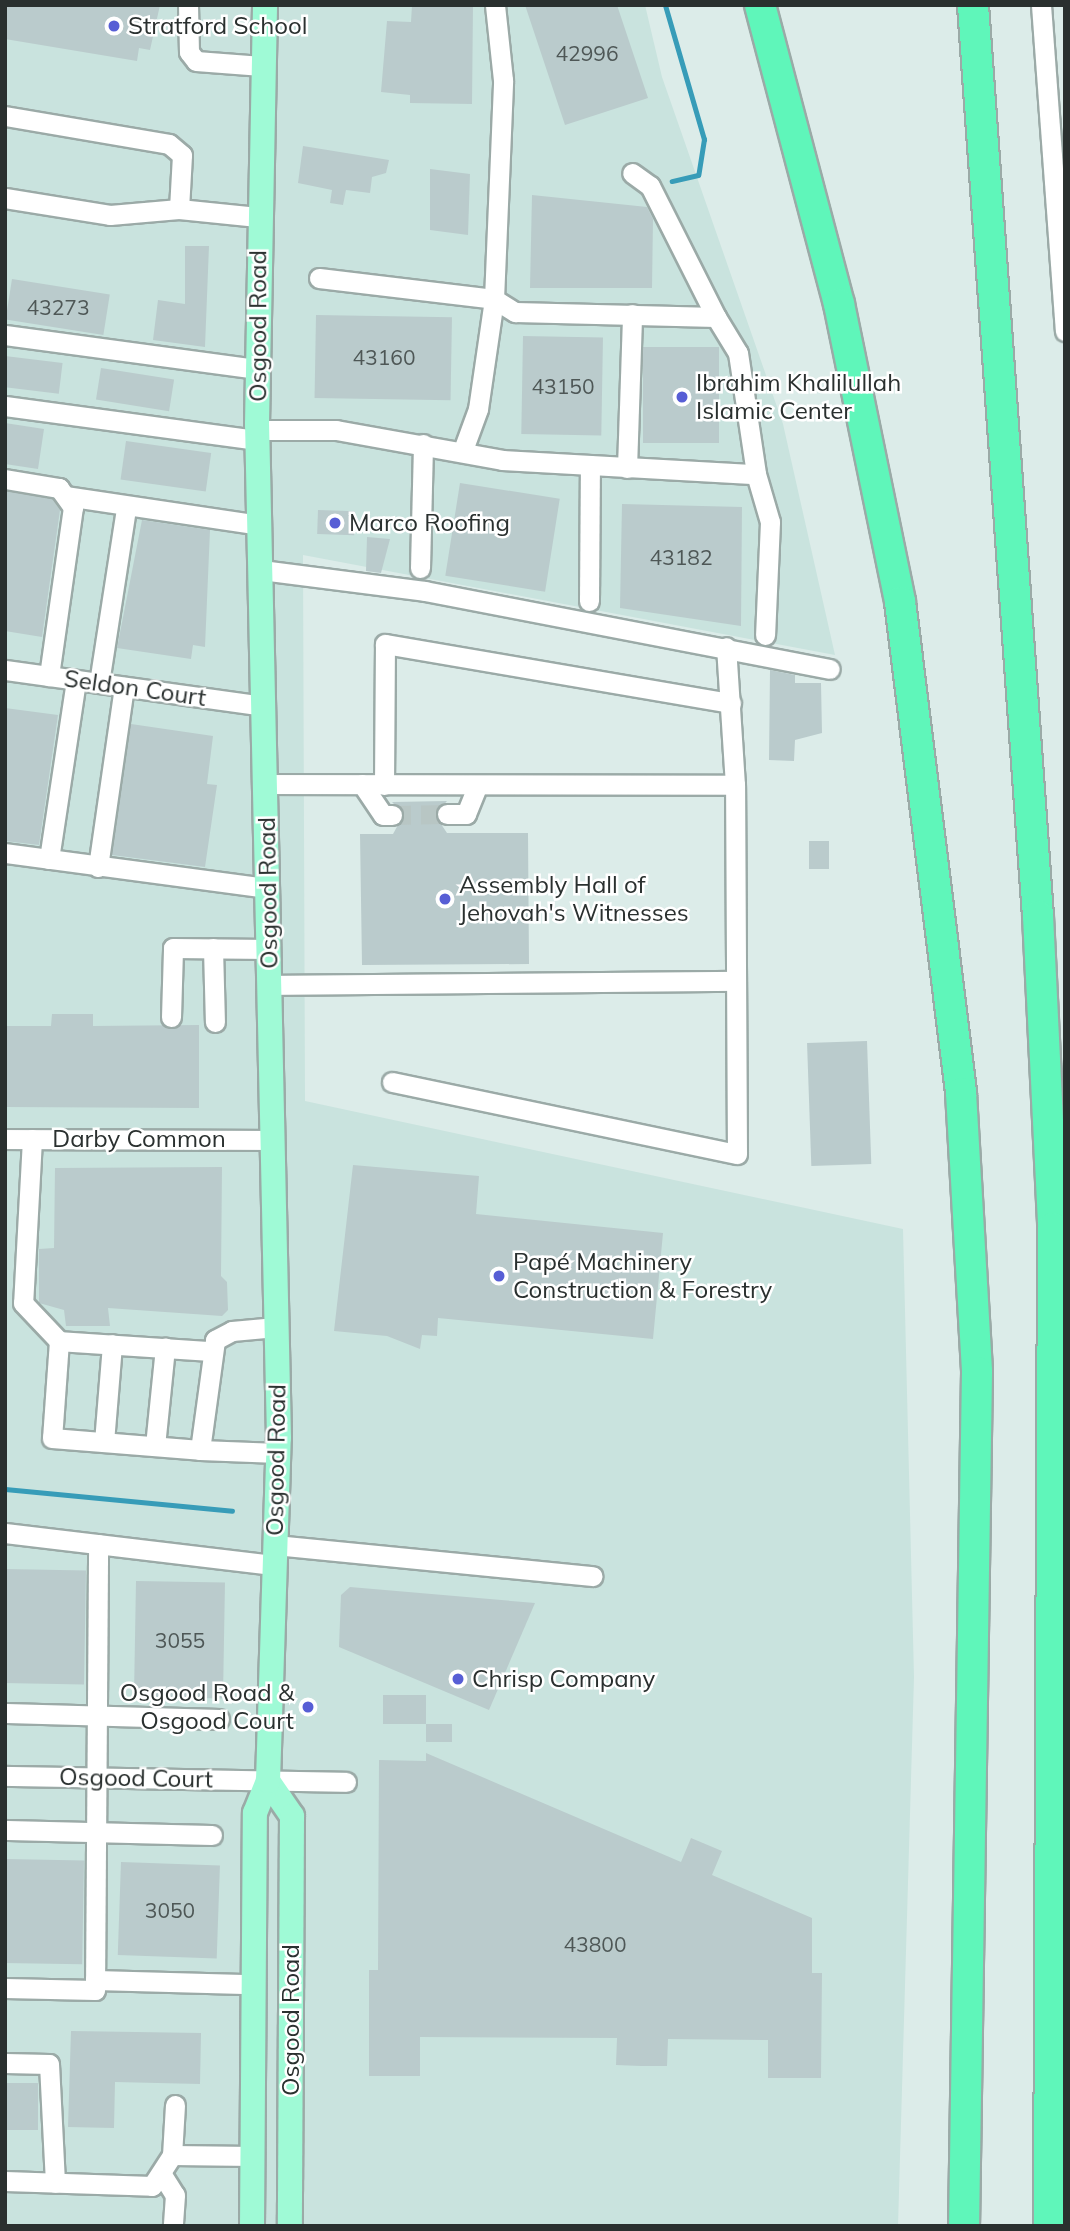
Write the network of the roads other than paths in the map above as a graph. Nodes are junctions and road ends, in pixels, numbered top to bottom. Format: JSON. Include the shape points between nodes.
{"nodes":[{"id":1,"x":188,"y":5,"type":"edge"},
{"id":2,"x":265,"y":5,"type":"edge"},
{"id":3,"x":495,"y":5,"type":"edge"},
{"id":4,"x":760,"y":5,"type":"edge"},
{"id":5,"x":973,"y":5,"type":"edge"},
{"id":6,"x":1041,"y":5,"type":"edge"},
{"id":7,"x":262,"y":66,"type":"junction"},
{"id":8,"x":5,"y":116,"type":"edge"},
{"id":9,"x":632,"y":173,"type":"dead end"},
{"id":10,"x":5,"y":198,"type":"edge"},
{"id":11,"x":179,"y":209,"type":"junction"},
{"id":12,"x":258,"y":217,"type":"junction"},
{"id":13,"x":319,"y":278,"type":"dead end"},
{"id":14,"x":495,"y":299,"type":"junction"},
{"id":15,"x":632,"y":314,"type":"junction"},
{"id":16,"x":716,"y":317,"type":"junction"},
{"id":17,"x":1065,"y":331,"type":"edge"},
{"id":18,"x":5,"y":335,"type":"edge"},
{"id":19,"x":258,"y":369,"type":"junction"},
{"id":20,"x":5,"y":406,"type":"edge"},
{"id":21,"x":258,"y":435,"type":"junction"},
{"id":22,"x":423,"y":444,"type":"junction"},
{"id":23,"x":463,"y":450,"type":"junction"},
{"id":24,"x":590,"y":465,"type":"junction"},
{"id":25,"x":627,"y":467,"type":"junction"},
{"id":26,"x":756,"y":474,"type":"junction"},
{"id":27,"x":5,"y":479,"type":"edge"},
{"id":28,"x":66,"y":496,"type":"junction"},
{"id":29,"x":127,"y":509,"type":"junction"},
{"id":30,"x":260,"y":525,"type":"junction"},
{"id":31,"x":420,"y":568,"type":"dead end"},
{"id":32,"x":261,"y":570,"type":"junction"},
{"id":33,"x":589,"y":601,"type":"dead end"},
{"id":34,"x":765,"y":635,"type":"dead end"},
{"id":35,"x":726,"y":647,"type":"junction"},
{"id":36,"x":830,"y":669,"type":"dead end"},
{"id":37,"x":5,"y":670,"type":"edge"},
{"id":38,"x":49,"y":676,"type":"junction"},
{"id":39,"x":76,"y":680,"type":"junction"},
{"id":40,"x":99,"y":683,"type":"junction"},
{"id":41,"x":124,"y":687,"type":"junction"},
{"id":42,"x":731,"y":703,"type":"junction"},
{"id":43,"x":265,"y":706,"type":"junction"},
{"id":44,"x":266,"y":784,"type":"junction"},
{"id":45,"x":362,"y":785,"type":"junction"},
{"id":46,"x":384,"y":785,"type":"junction"},
{"id":47,"x":478,"y":785,"type":"junction"},
{"id":48,"x":735,"y":785,"type":"junction"},
{"id":49,"x":447,"y":814,"type":"tunnel mouth"},
{"id":50,"x":393,"y":815,"type":"tunnel mouth"},
{"id":51,"x":5,"y":853,"type":"edge"},
{"id":52,"x":49,"y":859,"type":"junction"},
{"id":53,"x":98,"y":867,"type":"junction"},
{"id":54,"x":268,"y":888,"type":"junction"},
{"id":55,"x":212,"y":948,"type":"junction"},
{"id":56,"x":269,"y":949,"type":"junction"},
{"id":57,"x":734,"y":981,"type":"junction"},
{"id":58,"x":269,"y":985,"type":"junction"},
{"id":59,"x":171,"y":1017,"type":"dead end"},
{"id":60,"x":215,"y":1022,"type":"dead end"},
{"id":61,"x":392,"y":1082,"type":"dead end"},
{"id":62,"x":5,"y":1139,"type":"edge"},
{"id":63,"x":32,"y":1139,"type":"junction"},
{"id":64,"x":272,"y":1140,"type":"junction"},
{"id":65,"x":276,"y":1327,"type":"junction"},
{"id":66,"x":59,"y":1341,"type":"junction"},
{"id":67,"x":112,"y":1344,"type":"junction"},
{"id":68,"x":165,"y":1348,"type":"junction"},
{"id":69,"x":209,"y":1351,"type":"junction"},
{"id":70,"x":104,"y":1442,"type":"junction"},
{"id":71,"x":155,"y":1446,"type":"junction"},
{"id":72,"x":200,"y":1450,"type":"junction"},
{"id":73,"x":278,"y":1452,"type":"junction"},
{"id":74,"x":5,"y":1533,"type":"edge"},
{"id":75,"x":98,"y":1544,"type":"junction"},
{"id":76,"x":275,"y":1555,"type":"junction"},
{"id":77,"x":592,"y":1576,"type":"dead end"},
{"id":78,"x":5,"y":1713,"type":"edge"},
{"id":79,"x":96,"y":1716,"type":"junction"},
{"id":80,"x":219,"y":1719,"type":"dead end"},
{"id":81,"x":5,"y":1776,"type":"edge"},
{"id":82,"x":96,"y":1778,"type":"junction"},
{"id":83,"x":268,"y":1780,"type":"junction"},
{"id":84,"x":346,"y":1782,"type":"dead end"},
{"id":85,"x":5,"y":1830,"type":"edge"},
{"id":86,"x":96,"y":1830,"type":"junction"},
{"id":87,"x":212,"y":1835,"type":"dead end"},
{"id":88,"x":95,"y":1980,"type":"junction"},
{"id":89,"x":253,"y":1983,"type":"junction"},
{"id":90,"x":5,"y":1988,"type":"edge"},
{"id":91,"x":5,"y":2063,"type":"edge"},
{"id":92,"x":175,"y":2105,"type":"dead end"},
{"id":93,"x":964,"y":2115,"type":"junction"},
{"id":94,"x":173,"y":2155,"type":"junction"},
{"id":95,"x":253,"y":2156,"type":"junction"},
{"id":96,"x":161,"y":2173,"type":"junction"},
{"id":97,"x":5,"y":2181,"type":"edge"},
{"id":98,"x":55,"y":2183,"type":"junction"},
{"id":99,"x":173,"y":2226,"type":"edge"},
{"id":100,"x":252,"y":2226,"type":"edge"},
{"id":101,"x":290,"y":2226,"type":"edge"},
{"id":102,"x":944,"y":2226,"type":"edge"},
{"id":103,"x":964,"y":2226,"type":"edge"},
{"id":104,"x":1049,"y":2226,"type":"edge"}],
"edges":[{"from":1,"to":7,"type":"street","via":[[188,52],[196,61]]},
{"from":2,"to":7,"type":"main road","name":"Osgood Road"},
{"from":3,"to":14,"type":"street","via":[[503,80]]},
{"from":4,"to":93,"type":"highway","via":[[872,454],[923,753],[949,971],[977,1372]]},
{"from":5,"to":104,"type":"highway","via":[[1038,916],[1053,1228]]},
{"from":6,"to":17,"type":"street"},
{"from":7,"to":12,"type":"main road","name":"Osgood Road"},
{"from":8,"to":11,"type":"street","via":[[169,144],[183,155]]},
{"from":9,"to":16,"type":"street","via":[[650,186]]},
{"from":10,"to":11,"type":"street","via":[[110,215]]},
{"from":11,"to":12,"type":"street"},
{"from":12,"to":19,"type":"main road","name":"Osgood Road"},
{"from":13,"to":14,"type":"street"},
{"from":14,"to":15,"type":"street","via":[[515,312]]},
{"from":14,"to":23,"type":"street","via":[[478,409]]},
{"from":15,"to":16,"type":"street"},
{"from":15,"to":25,"type":"street"},
{"from":16,"to":26,"type":"street","via":[[738,353]]},
{"from":18,"to":19,"type":"street"},
{"from":19,"to":21,"type":"main road","name":"Osgood Road"},
{"from":20,"to":21,"type":"street"},
{"from":21,"to":22,"type":"street","via":[[336,429]]},
{"from":21,"to":30,"type":"main road","name":"Osgood Road"},
{"from":22,"to":23,"type":"street"},
{"from":22,"to":31,"type":"street"},
{"from":23,"to":24,"type":"street","via":[[502,460]]},
{"from":24,"to":25,"type":"street"},
{"from":24,"to":33,"type":"street"},
{"from":25,"to":26,"type":"street"},
{"from":26,"to":34,"type":"street","via":[[770,522]]},
{"from":27,"to":28,"type":"street","via":[[59,488]]},
{"from":28,"to":29,"type":"street"},
{"from":28,"to":38,"type":"street","via":[[73,507]]},
{"from":29,"to":30,"type":"street"},
{"from":29,"to":40,"type":"street"},
{"from":30,"to":32,"type":"main road","name":"Osgood Road"},
{"from":32,"to":35,"type":"street","via":[[425,592]]},
{"from":32,"to":43,"type":"main road","name":"Osgood Road"},
{"from":35,"to":36,"type":"street"},
{"from":35,"to":42,"type":"street"},
{"from":37,"to":38,"type":"street","name":"Seldon Court"},
{"from":38,"to":39,"type":"street","name":"Seldon Court"},
{"from":39,"to":40,"type":"street","name":"Seldon Court"},
{"from":39,"to":52,"type":"street"},
{"from":40,"to":41,"type":"street","name":"Seldon Court"},
{"from":41,"to":43,"type":"street","name":"Seldon Court"},
{"from":41,"to":53,"type":"street"},
{"from":42,"to":46,"type":"street","via":[[385,644]]},
{"from":42,"to":48,"type":"street"},
{"from":43,"to":44,"type":"main road","name":"Osgood Road"},
{"from":44,"to":45,"type":"street"},
{"from":44,"to":54,"type":"main road","name":"Osgood Road"},
{"from":45,"to":46,"type":"street"},
{"from":45,"to":50,"type":"street","via":[[383,815]]},
{"from":46,"to":47,"type":"street"},
{"from":47,"to":48,"type":"street"},
{"from":47,"to":49,"type":"street","via":[[466,814]]},
{"from":48,"to":57,"type":"street"},
{"from":51,"to":52,"type":"street"},
{"from":52,"to":53,"type":"street"},
{"from":53,"to":54,"type":"street"},
{"from":54,"to":56,"type":"main road","name":"Osgood Road"},
{"from":55,"to":56,"type":"street"},
{"from":55,"to":59,"type":"street","via":[[173,948]]},
{"from":55,"to":60,"type":"street"},
{"from":56,"to":58,"type":"main road","name":"Osgood Road"},
{"from":57,"to":58,"type":"street"},
{"from":57,"to":61,"type":"street","via":[[737,1154]]},
{"from":58,"to":64,"type":"main road","name":"Osgood Road"},
{"from":62,"to":63,"type":"street","name":"Darby Common"},
{"from":63,"to":64,"type":"street","name":"Darby Common"},
{"from":63,"to":66,"type":"street","via":[[23,1303]]},
{"from":64,"to":65,"type":"main road","name":"Osgood Road"},
{"from":65,"to":69,"type":"street","via":[[232,1331]]},
{"from":65,"to":73,"type":"main road","name":"Osgood Road"},
{"from":66,"to":67,"type":"street"},
{"from":66,"to":70,"type":"street","via":[[52,1438]]},
{"from":67,"to":68,"type":"street"},
{"from":67,"to":70,"type":"street"},
{"from":68,"to":69,"type":"street"},
{"from":68,"to":71,"type":"street"},
{"from":69,"to":72,"type":"street"},
{"from":70,"to":71,"type":"street"},
{"from":71,"to":72,"type":"street"},
{"from":72,"to":73,"type":"street"},
{"from":73,"to":76,"type":"main road","name":"Osgood Road"},
{"from":74,"to":75,"type":"street"},
{"from":75,"to":76,"type":"street"},
{"from":75,"to":79,"type":"street"},
{"from":76,"to":77,"type":"street"},
{"from":76,"to":83,"type":"main road","name":"Osgood Road"},
{"from":78,"to":79,"type":"street"},
{"from":79,"to":80,"type":"street"},
{"from":79,"to":82,"type":"street"},
{"from":81,"to":82,"type":"street","name":"Osgood Court"},
{"from":82,"to":83,"type":"street","name":"Osgood Court"},
{"from":82,"to":86,"type":"street"},
{"from":83,"to":84,"type":"street","name":"Osgood Court"},
{"from":83,"to":89,"type":"main road","name":"Osgood Road","via":[[255,1813]]},
{"from":83,"to":101,"type":"main road","name":"Osgood Road","via":[[292,1816]]},
{"from":85,"to":86,"type":"street"},
{"from":86,"to":87,"type":"street"},
{"from":86,"to":88,"type":"street"},
{"from":88,"to":89,"type":"street"},
{"from":88,"to":90,"type":"street","via":[[95,1990]]},
{"from":89,"to":95,"type":"main road","name":"Osgood Road"},
{"from":91,"to":98,"type":"street","via":[[49,2064]]},
{"from":92,"to":94,"type":"street"},
{"from":93,"to":102,"type":"highway","via":[[947,2165]]},
{"from":93,"to":103,"type":"highway"},
{"from":94,"to":95,"type":"street"},
{"from":94,"to":96,"type":"street"},
{"from":95,"to":100,"type":"main road","name":"Osgood Road"},
{"from":96,"to":98,"type":"street","via":[[152,2186]]},
{"from":96,"to":99,"type":"street","via":[[175,2195]]},
{"from":97,"to":98,"type":"street"}]}
